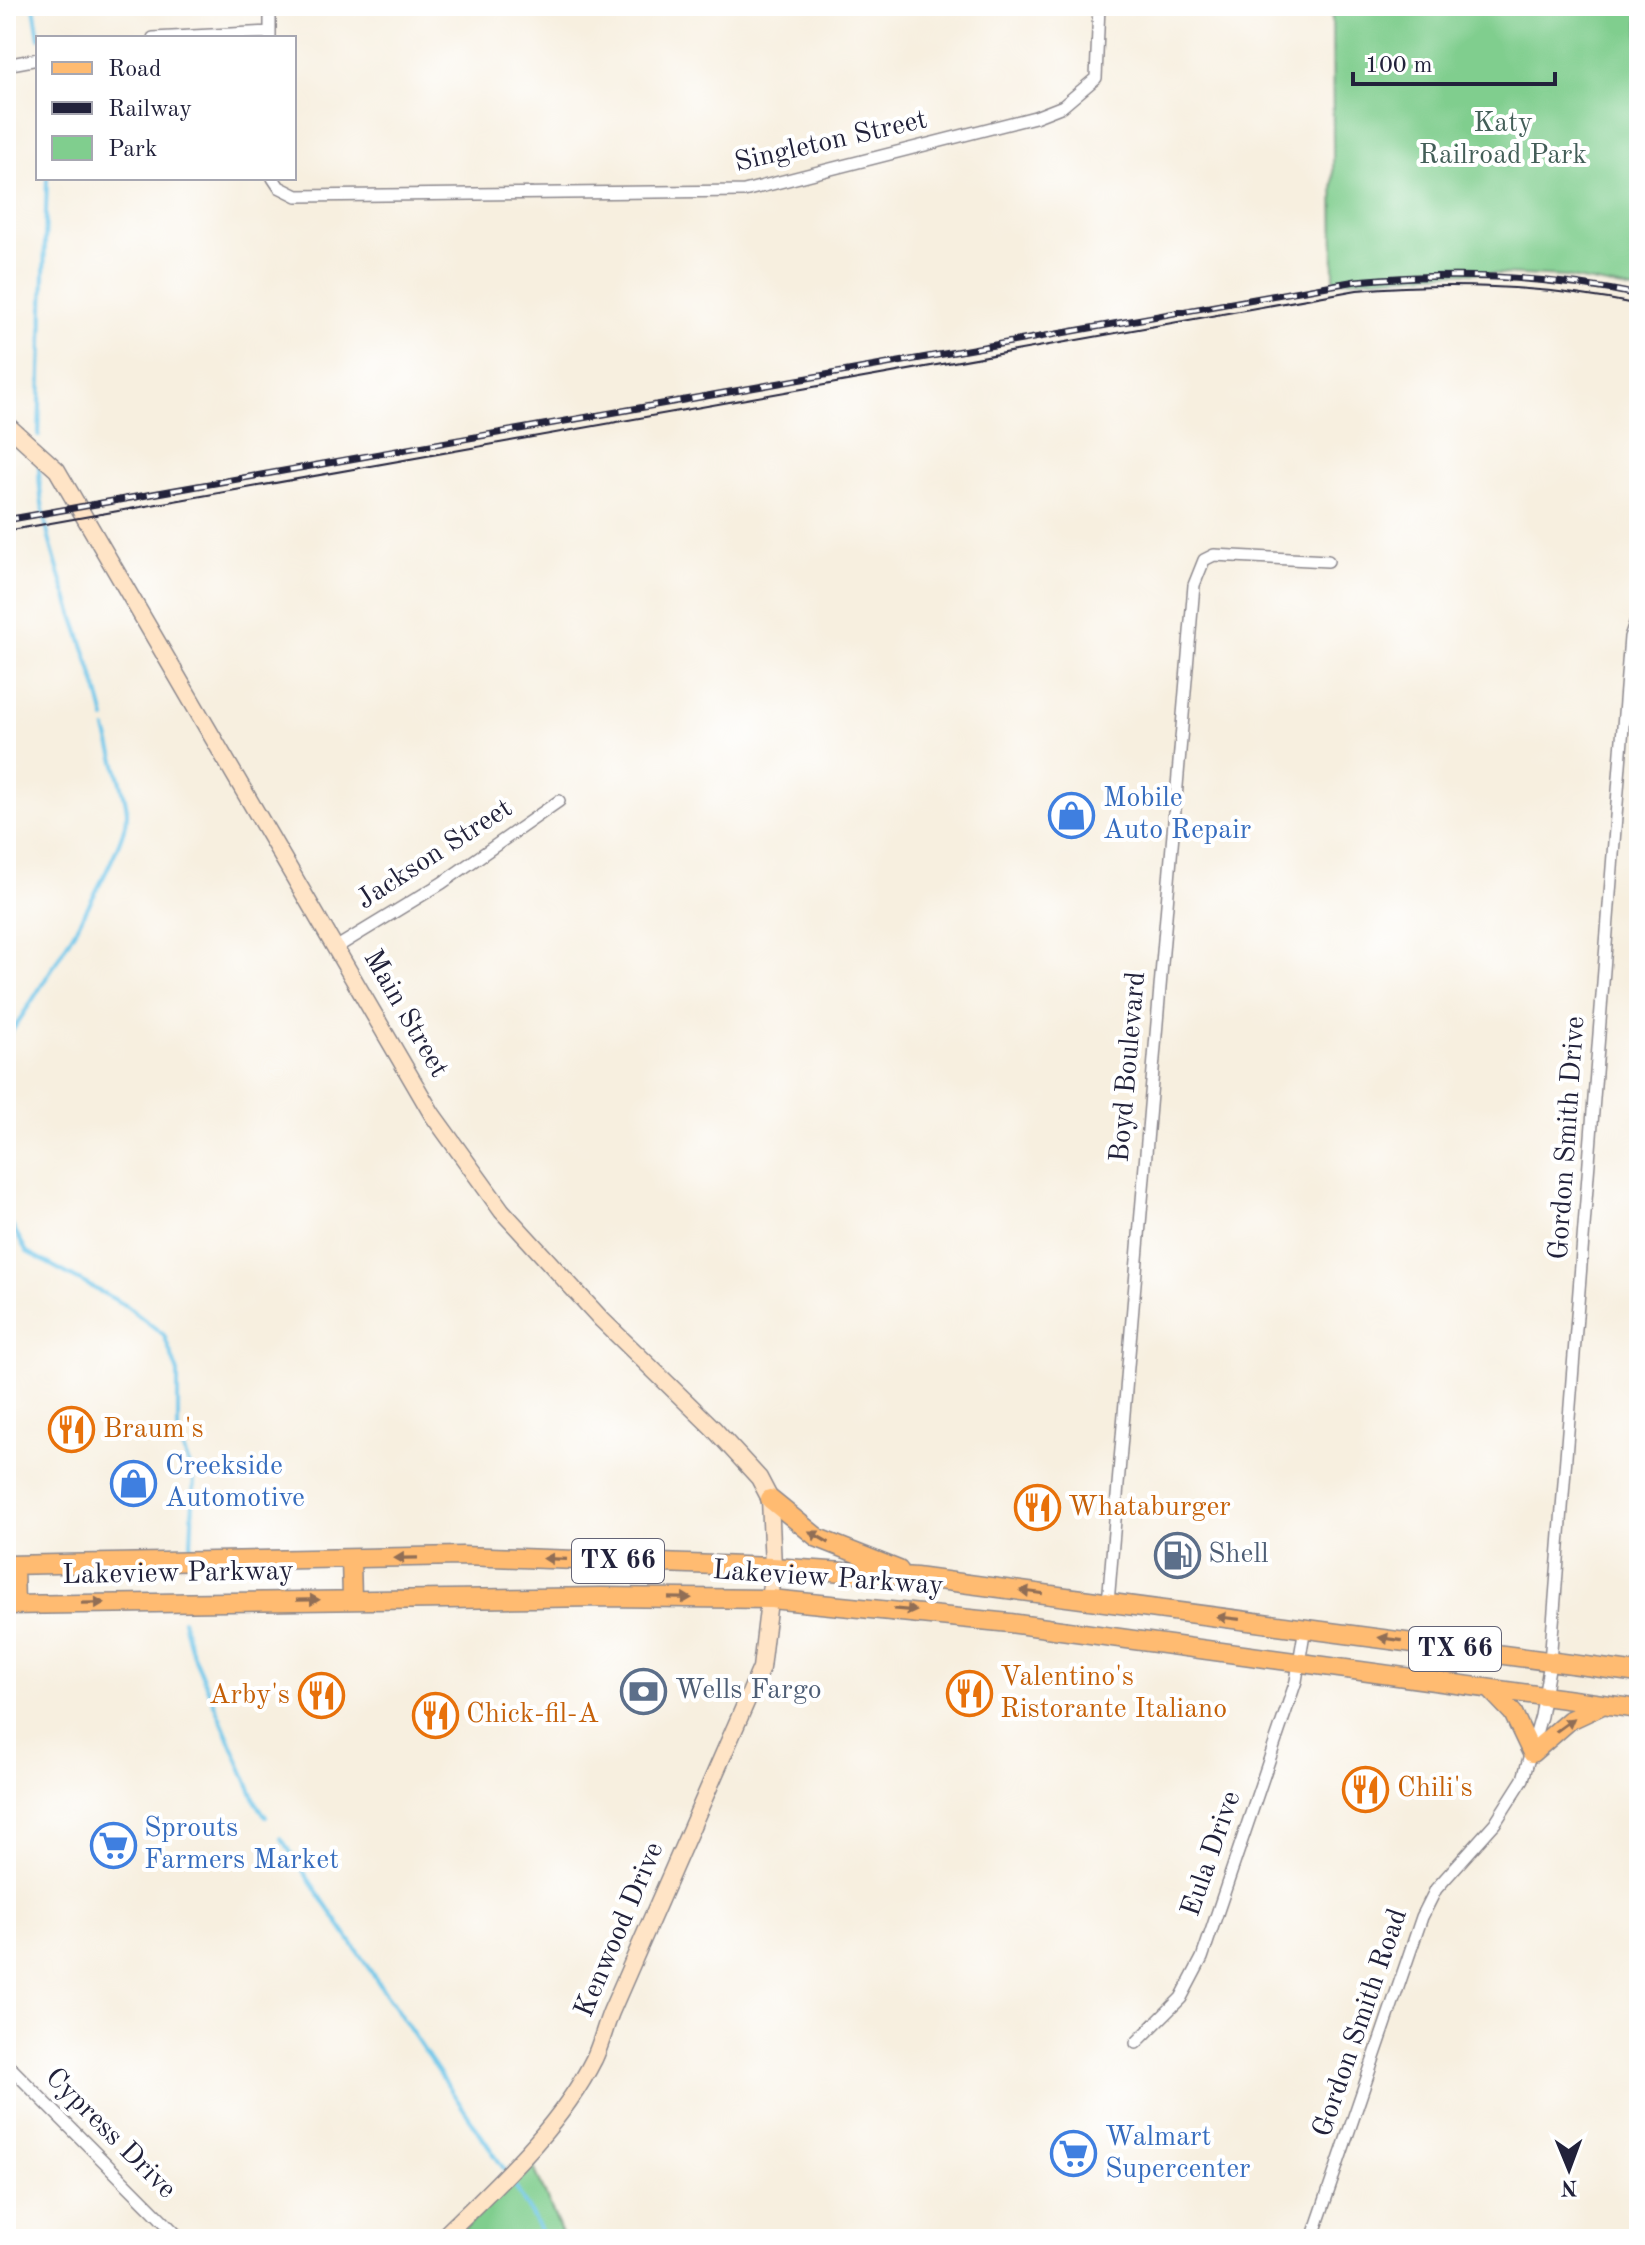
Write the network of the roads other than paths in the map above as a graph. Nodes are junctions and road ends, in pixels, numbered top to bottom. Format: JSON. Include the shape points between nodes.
{"nodes":[{"id":1,"x":270,"y":6,"type":"edge"},
{"id":2,"x":1099,"y":6,"type":"edge"},
{"id":3,"x":270,"y":35,"type":"edge"},
{"id":4,"x":231,"y":36,"type":"edge"},
{"id":5,"x":36,"y":59,"type":"edge"},
{"id":6,"x":6,"y":65,"type":"edge"},
{"id":7,"x":274,"y":180,"type":"edge"},
{"id":8,"x":6,"y":424,"type":"edge"},
{"id":9,"x":1328,"y":561,"type":"dead end"},
{"id":10,"x":1637,"y":615,"type":"edge"},
{"id":11,"x":559,"y":801,"type":"dead end"},
{"id":12,"x":337,"y":947,"type":"junction"},
{"id":13,"x":770,"y":1499,"type":"junction"},
{"id":14,"x":351,"y":1559,"type":"junction"},
{"id":15,"x":10,"y":1565,"type":"edge"},
{"id":16,"x":773,"y":1567,"type":"junction"},
{"id":17,"x":916,"y":1577,"type":"junction"},
{"id":18,"x":352,"y":1599,"type":"junction"},
{"id":19,"x":771,"y":1599,"type":"junction"},
{"id":20,"x":1108,"y":1603,"type":"junction"},
{"id":21,"x":10,"y":1604,"type":"edge"},
{"id":22,"x":1305,"y":1627,"type":"junction"},
{"id":23,"x":1095,"y":1634,"type":"junction"},
{"id":24,"x":1120,"y":1638,"type":"junction"},
{"id":25,"x":1301,"y":1661,"type":"junction"},
{"id":26,"x":1550,"y":1662,"type":"junction"},
{"id":27,"x":1639,"y":1673,"type":"edge"},
{"id":28,"x":1489,"y":1689,"type":"junction"},
{"id":29,"x":1544,"y":1697,"type":"junction"},
{"id":30,"x":1603,"y":1705,"type":"junction"},
{"id":31,"x":1639,"y":1709,"type":"edge"},
{"id":32,"x":1532,"y":1753,"type":"junction"},
{"id":33,"x":1136,"y":2043,"type":"dead end"},
{"id":34,"x":6,"y":2063,"type":"edge"},
{"id":35,"x":181,"y":2239,"type":"edge"},
{"id":36,"x":441,"y":2239,"type":"edge"},
{"id":37,"x":1312,"y":2239,"type":"edge"}],
"edges":[{"from":1,"to":3,"type":"street"},
{"from":2,"to":7,"type":"street","name":"Singleton Street","via":[[1096,78],[1063,106],[744,191],[297,196]]},
{"from":3,"to":4,"type":"street"},
{"from":5,"to":6,"type":"street"},
{"from":8,"to":12,"type":"street","name":"Main Street","via":[[57,470]]},
{"from":9,"to":20,"type":"street","name":"Boyd Boulevard","via":[[1225,554],[1204,560],[1194,585]]},
{"from":10,"to":26,"type":"street","name":"Gordon Smith Drive","via":[[1623,718]]},
{"from":11,"to":12,"type":"street","name":"Jackson Street","via":[[442,883]]},
{"from":12,"to":13,"type":"street","name":"Main Street","via":[[432,1114],[502,1211],[602,1320],[713,1428],[759,1478]]},
{"from":13,"to":16,"type":"street"},
{"from":17,"to":13,"type":"main road","one_way":true,"via":[[818,1538]]},
{"from":14,"to":15,"type":"main road","name":"Lakeview Parkway","number":"TX 66"},
{"from":16,"to":14,"type":"main road","name":"Lakeview Parkway","number":"TX 66","one_way":true,"via":[[498,1557]]},
{"from":14,"to":18,"type":"main road"},
{"from":15,"to":21,"type":"main road"},
{"from":16,"to":17,"type":"main road","name":"Lakeview Parkway","number":"TX 66"},
{"from":16,"to":19,"type":"street"},
{"from":20,"to":17,"type":"main road","name":"Lakeview Parkway","number":"TX 66","one_way":true},
{"from":18,"to":19,"type":"main road","name":"Lakeview Parkway","number":"TX 66","one_way":true},
{"from":21,"to":18,"type":"main road","name":"Lakeview Parkway","number":"TX 66","one_way":true},
{"from":19,"to":23,"type":"main road","name":"Lakeview Parkway","number":"TX 66","one_way":true},
{"from":19,"to":36,"type":"street","name":"Kenwood Drive","via":[[761,1668],[595,2057],[571,2098],[524,2155]]},
{"from":22,"to":20,"type":"main road","name":"Lakeview Parkway","number":"TX 66","one_way":true},
{"from":20,"to":23,"type":"main road"},
{"from":20,"to":24,"type":"main road"},
{"from":22,"to":25,"type":"street","name":"Eula Drive"},
{"from":26,"to":22,"type":"main road","name":"Lakeview Parkway","number":"TX 66","one_way":true},
{"from":23,"to":24,"type":"main road","name":"Lakeview Parkway","number":"TX 66"},
{"from":24,"to":25,"type":"main road","name":"Lakeview Parkway","number":"TX 66"},
{"from":25,"to":28,"type":"main road","name":"Lakeview Parkway","number":"TX 66"},
{"from":25,"to":33,"type":"street","name":"Eula Drive","via":[[1195,1975],[1167,2015]]},
{"from":26,"to":27,"type":"main road","name":"Lakeview Parkway","number":"TX 66"},
{"from":26,"to":29,"type":"street","name":"Gordon Smith Road"},
{"from":28,"to":29,"type":"main road","name":"Lakeview Parkway","number":"TX 66"},
{"from":28,"to":32,"type":"main road","via":[[1513,1713]]},
{"from":29,"to":30,"type":"main road","name":"Lakeview Parkway","number":"TX 66"},
{"from":29,"to":32,"type":"street","name":"Gordon Smith Road"},
{"from":30,"to":31,"type":"main road","name":"Lakeview Parkway","number":"TX 66"},
{"from":32,"to":30,"type":"main road","one_way":true,"via":[[1570,1720]]},
{"from":32,"to":37,"type":"street","name":"Gordon Smith Road","via":[[1523,1779],[1495,1823],[1436,1889],[1422,1917]]},
{"from":34,"to":35,"type":"street","name":"Cypress Drive"}]}
